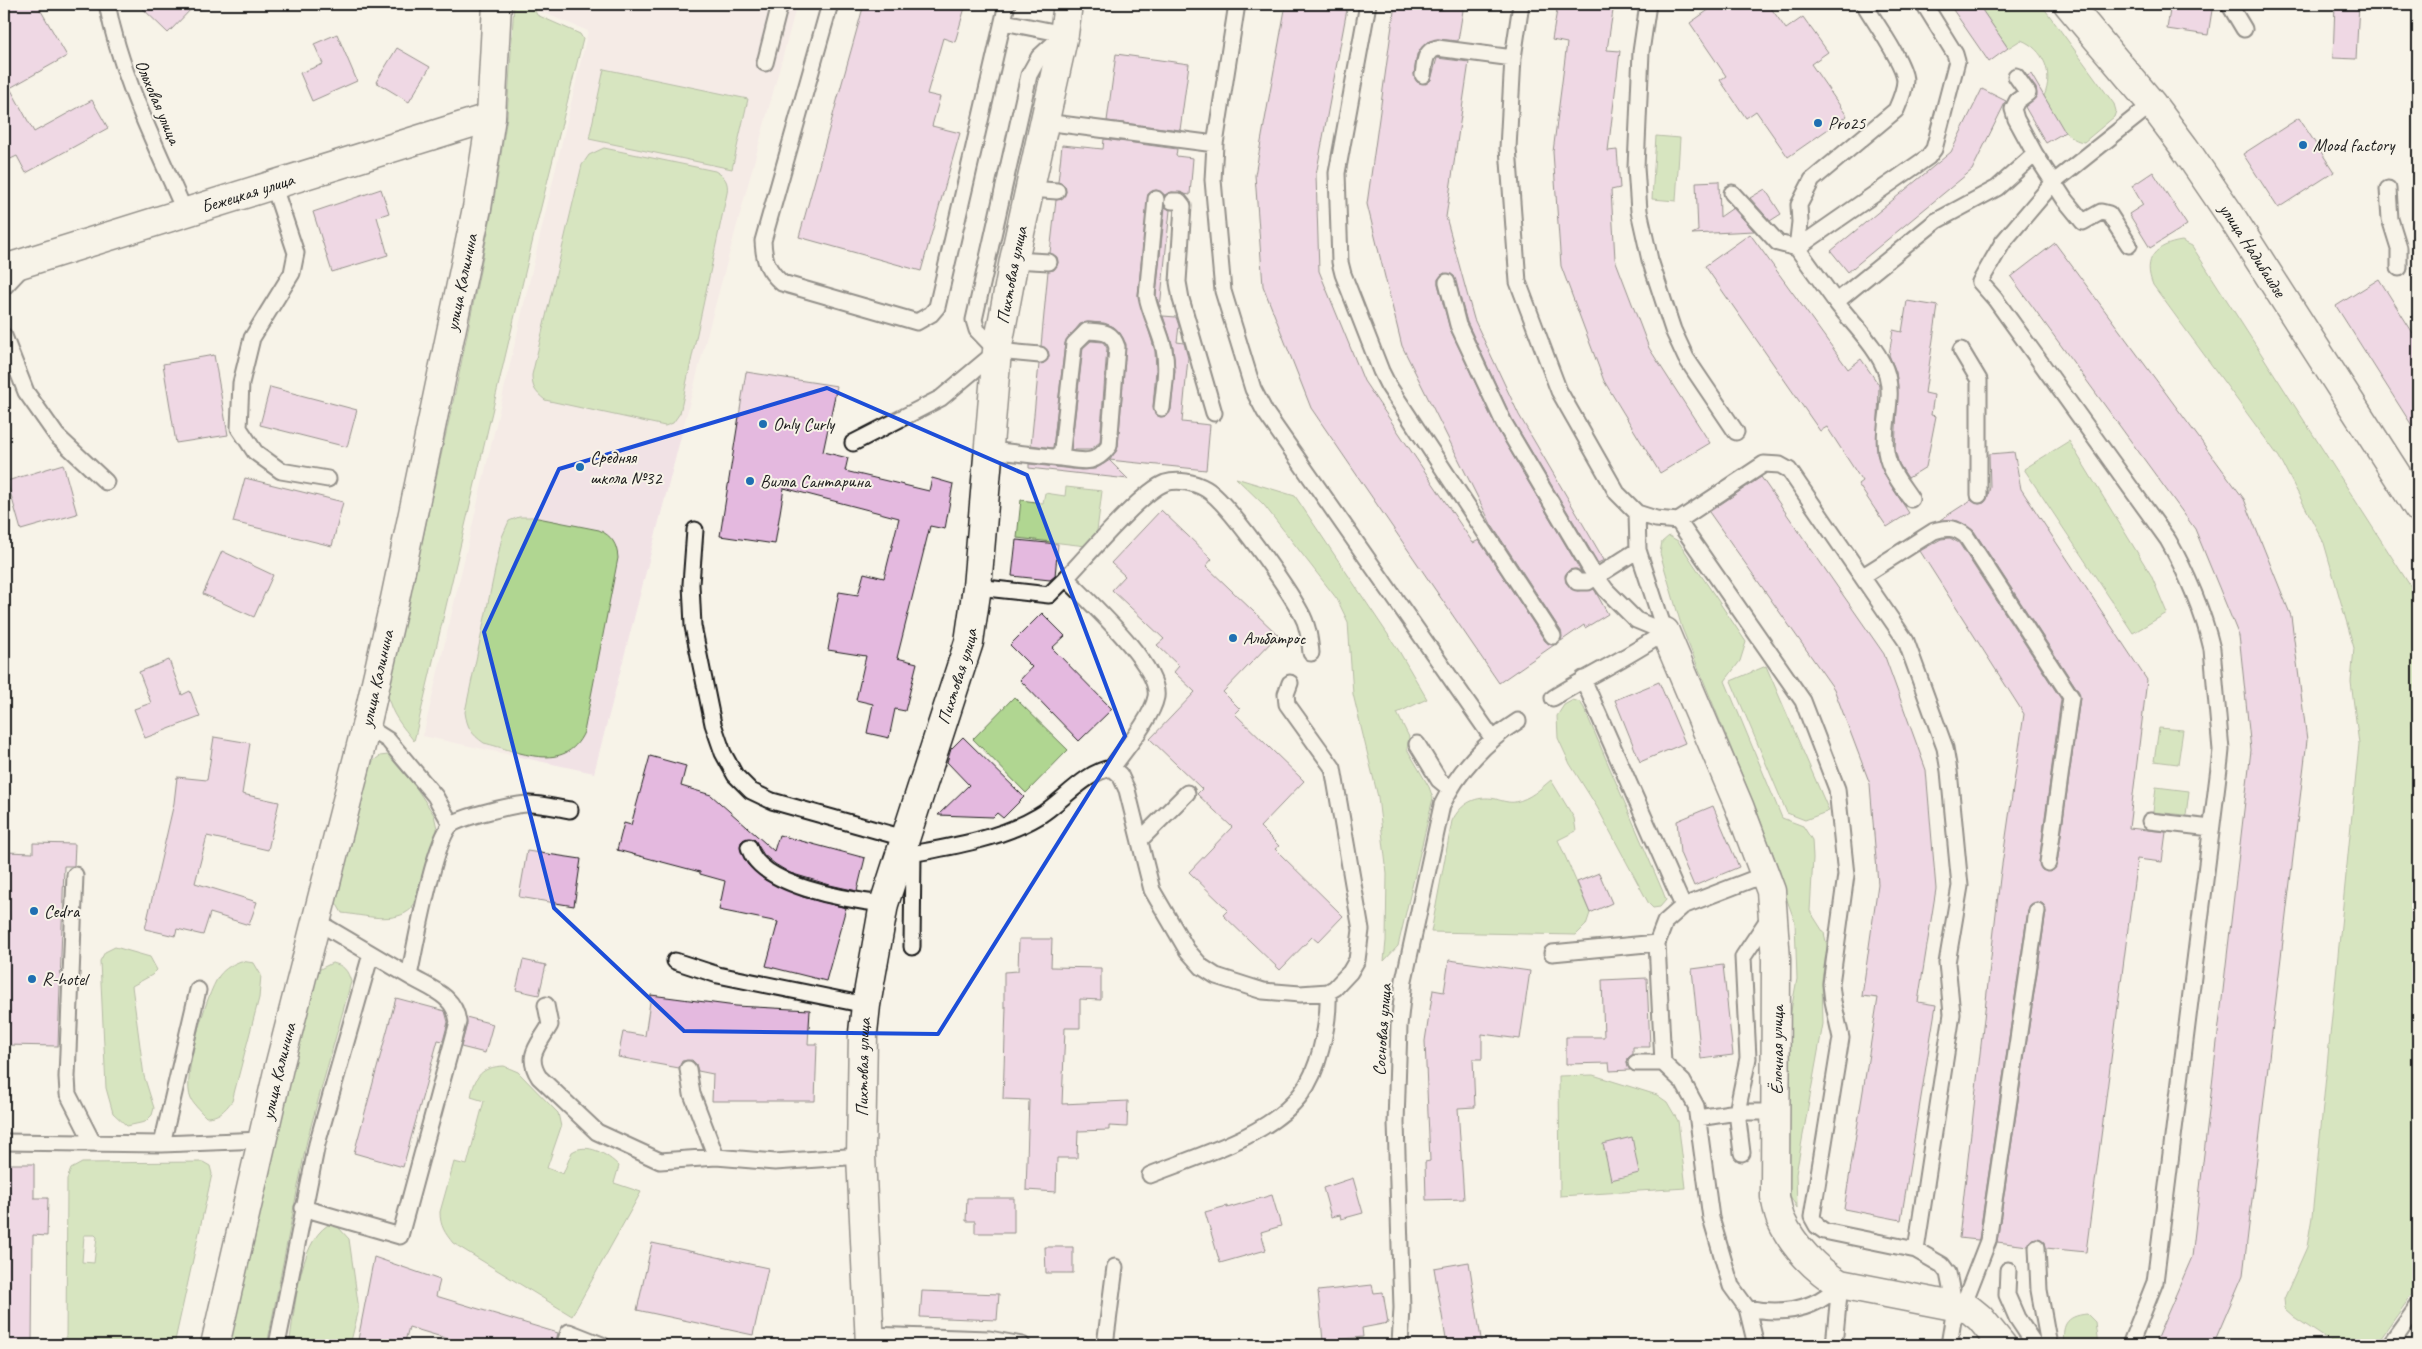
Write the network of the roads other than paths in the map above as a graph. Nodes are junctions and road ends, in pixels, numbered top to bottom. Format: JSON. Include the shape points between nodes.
{"nodes":[{"id":1,"x":107,"y":4,"type":"edge"},
{"id":2,"x":497,"y":4,"type":"edge"},
{"id":3,"x":780,"y":4,"type":"edge"},
{"id":4,"x":830,"y":4,"type":"edge"},
{"id":5,"x":1008,"y":4,"type":"edge"},
{"id":6,"x":1068,"y":4,"type":"edge"},
{"id":7,"x":1237,"y":4,"type":"edge"},
{"id":8,"x":1368,"y":4,"type":"edge"},
{"id":9,"x":1521,"y":4,"type":"edge"},
{"id":10,"x":1648,"y":4,"type":"edge"},
{"id":11,"x":1864,"y":4,"type":"edge"},
{"id":12,"x":1924,"y":4,"type":"edge"},
{"id":13,"x":2068,"y":4,"type":"edge"},
{"id":14,"x":2229,"y":4,"type":"edge"},
{"id":15,"x":1004,"y":22,"type":"junction"},
{"id":16,"x":2244,"y":29,"type":"dead end"},
{"id":17,"x":1064,"y":34,"type":"junction"},
{"id":18,"x":1513,"y":58,"type":"junction"},
{"id":19,"x":765,"y":63,"type":"dead end"},
{"id":20,"x":1423,"y":75,"type":"dead end"},
{"id":21,"x":2016,"y":76,"type":"dead end"},
{"id":22,"x":2152,"y":104,"type":"junction"},
{"id":23,"x":491,"y":117,"type":"junction"},
{"id":24,"x":1045,"y":122,"type":"junction"},
{"id":25,"x":1215,"y":144,"type":"junction"},
{"id":26,"x":2035,"y":154,"type":"junction"},
{"id":27,"x":2053,"y":183,"type":"junction"},
{"id":28,"x":273,"y":184,"type":"junction"},
{"id":29,"x":1030,"y":189,"type":"junction"},
{"id":30,"x":2388,"y":189,"type":"dead end"},
{"id":31,"x":1057,"y":191,"type":"dead end"},
{"id":32,"x":1732,"y":193,"type":"dead end"},
{"id":33,"x":1156,"y":199,"type":"dead end"},
{"id":34,"x":1172,"y":200,"type":"dead end"},
{"id":35,"x":185,"y":212,"type":"junction"},
{"id":36,"x":2129,"y":245,"type":"dead end"},
{"id":37,"x":1797,"y":248,"type":"junction"},
{"id":38,"x":1014,"y":260,"type":"junction"},
{"id":39,"x":1049,"y":262,"type":"dead end"},
{"id":40,"x":16,"y":265,"type":"edge"},
{"id":41,"x":2399,"y":268,"type":"dead end"},
{"id":42,"x":1447,"y":282,"type":"dead end"},
{"id":43,"x":4,"y":287,"type":"edge"},
{"id":44,"x":1836,"y":302,"type":"junction"},
{"id":45,"x":4,"y":336,"type":"edge"},
{"id":46,"x":1961,"y":350,"type":"dead end"},
{"id":47,"x":998,"y":351,"type":"junction"},
{"id":48,"x":1040,"y":354,"type":"dead end"},
{"id":49,"x":1162,"y":408,"type":"dead end"},
{"id":50,"x":1214,"y":413,"type":"dead end"},
{"id":51,"x":1736,"y":432,"type":"dead end"},
{"id":52,"x":854,"y":442,"type":"dead end"},
{"id":53,"x":989,"y":450,"type":"junction"},
{"id":54,"x":1061,"y":458,"type":"junction"},
{"id":55,"x":328,"y":479,"type":"dead end"},
{"id":56,"x":106,"y":482,"type":"dead end"},
{"id":57,"x":1979,"y":495,"type":"dead end"},
{"id":58,"x":1911,"y":499,"type":"dead end"},
{"id":59,"x":2418,"y":508,"type":"edge"},
{"id":60,"x":1637,"y":513,"type":"junction"},
{"id":61,"x":1678,"y":521,"type":"junction"},
{"id":62,"x":695,"y":530,"type":"dead end"},
{"id":63,"x":1638,"y":550,"type":"junction"},
{"id":64,"x":1863,"y":576,"type":"junction"},
{"id":65,"x":1066,"y":578,"type":"junction"},
{"id":66,"x":1574,"y":578,"type":"dead end"},
{"id":67,"x":1597,"y":578,"type":"junction"},
{"id":68,"x":976,"y":587,"type":"junction"},
{"id":69,"x":1665,"y":632,"type":"junction"},
{"id":70,"x":1554,"y":636,"type":"dead end"},
{"id":71,"x":1311,"y":653,"type":"dead end"},
{"id":72,"x":1583,"y":679,"type":"junction"},
{"id":73,"x":1290,"y":683,"type":"dead end"},
{"id":74,"x":1553,"y":698,"type":"dead end"},
{"id":75,"x":1518,"y":721,"type":"dead end"},
{"id":76,"x":366,"y":726,"type":"junction"},
{"id":77,"x":1493,"y":739,"type":"junction"},
{"id":78,"x":1417,"y":744,"type":"dead end"},
{"id":79,"x":1112,"y":768,"type":"junction"},
{"id":80,"x":1450,"y":789,"type":"junction"},
{"id":81,"x":1187,"y":793,"type":"dead end"},
{"id":82,"x":570,"y":810,"type":"dead end"},
{"id":83,"x":2150,"y":820,"type":"dead end"},
{"id":84,"x":451,"y":824,"type":"junction"},
{"id":85,"x":2211,"y":828,"type":"junction"},
{"id":86,"x":1140,"y":840,"type":"junction"},
{"id":87,"x":748,"y":847,"type":"dead end"},
{"id":88,"x":905,"y":849,"type":"junction"},
{"id":89,"x":2048,"y":863,"type":"dead end"},
{"id":90,"x":1766,"y":874,"type":"junction"},
{"id":91,"x":75,"y":875,"type":"dead end"},
{"id":92,"x":884,"y":904,"type":"junction"},
{"id":93,"x":1683,"y":906,"type":"junction"},
{"id":94,"x":1774,"y":912,"type":"junction"},
{"id":95,"x":2037,"y":912,"type":"dead end"},
{"id":96,"x":316,"y":921,"type":"junction"},
{"id":97,"x":1657,"y":943,"type":"junction"},
{"id":98,"x":912,"y":947,"type":"dead end"},
{"id":99,"x":371,"y":954,"type":"junction"},
{"id":100,"x":1552,"y":954,"type":"dead end"},
{"id":101,"x":675,"y":961,"type":"dead end"},
{"id":102,"x":410,"y":976,"type":"junction"},
{"id":103,"x":198,"y":990,"type":"dead end"},
{"id":104,"x":1328,"y":992,"type":"junction"},
{"id":105,"x":546,"y":1005,"type":"dead end"},
{"id":106,"x":866,"y":1005,"type":"junction"},
{"id":107,"x":1663,"y":1062,"type":"junction"},
{"id":108,"x":1636,"y":1064,"type":"dead end"},
{"id":109,"x":688,"y":1069,"type":"dead end"},
{"id":110,"x":1737,"y":1112,"type":"junction"},
{"id":111,"x":1777,"y":1112,"type":"junction"},
{"id":112,"x":1698,"y":1118,"type":"junction"},
{"id":113,"x":264,"y":1140,"type":"junction"},
{"id":114,"x":4,"y":1142,"type":"edge"},
{"id":115,"x":93,"y":1144,"type":"junction"},
{"id":116,"x":162,"y":1144,"type":"junction"},
{"id":117,"x":1742,"y":1153,"type":"dead end"},
{"id":118,"x":862,"y":1156,"type":"junction"},
{"id":119,"x":716,"y":1158,"type":"junction"},
{"id":120,"x":1150,"y":1175,"type":"dead end"},
{"id":121,"x":304,"y":1208,"type":"junction"},
{"id":122,"x":2036,"y":1247,"type":"dead end"},
{"id":123,"x":1916,"y":1250,"type":"junction"},
{"id":124,"x":1115,"y":1267,"type":"dead end"},
{"id":125,"x":2008,"y":1270,"type":"dead end"},
{"id":126,"x":1840,"y":1284,"type":"junction"},
{"id":127,"x":2418,"y":1306,"type":"edge"},
{"id":128,"x":1747,"y":1308,"type":"junction"},
{"id":129,"x":1962,"y":1308,"type":"junction"},
{"id":130,"x":870,"y":1340,"type":"edge"},
{"id":131,"x":215,"y":1345,"type":"edge"},
{"id":132,"x":277,"y":1345,"type":"edge"},
{"id":133,"x":564,"y":1345,"type":"edge"},
{"id":134,"x":602,"y":1345,"type":"edge"},
{"id":135,"x":1022,"y":1345,"type":"edge"},
{"id":136,"x":1104,"y":1345,"type":"edge"},
{"id":137,"x":1400,"y":1345,"type":"edge"},
{"id":138,"x":1756,"y":1345,"type":"edge"},
{"id":139,"x":1834,"y":1345,"type":"edge"},
{"id":140,"x":1949,"y":1345,"type":"edge"},
{"id":141,"x":2002,"y":1345,"type":"edge"},
{"id":142,"x":2035,"y":1345,"type":"edge"},
{"id":143,"x":2049,"y":1345,"type":"edge"},
{"id":144,"x":2130,"y":1345,"type":"edge"},
{"id":145,"x":2390,"y":1345,"type":"edge"}],
"edges":[{"from":1,"to":35,"type":"lane","name":"Ольховая улица","via":[[128,83]]},
{"from":2,"to":23,"type":"street","name":"улица Калинина"},
{"from":3,"to":19,"type":"lane"},
{"from":4,"to":15,"type":"lane","via":[[763,241],[764,260],[770,273],[782,283],[917,322],[937,307]]},
{"from":5,"to":15,"type":"lane"},
{"from":6,"to":17,"type":"street","name":"Пихтовая улица"},
{"from":7,"to":25,"type":"lane"},
{"from":8,"to":70,"type":"lane","via":[[1337,173],[1343,274],[1380,371]]},
{"from":9,"to":18,"type":"lane"},
{"from":10,"to":51,"type":"lane","via":[[1641,52],[1636,167],[1643,226],[1650,260],[1673,330],[1686,358]]},
{"from":11,"to":37,"type":"lane","via":[[1895,54],[1905,79],[1902,96],[1896,110],[1812,180],[1798,205]]},
{"from":12,"to":37,"type":"lane","via":[[1957,61],[1934,149],[1928,157]]},
{"from":13,"to":22,"type":"street","name":"улица Надибаидзе"},
{"from":14,"to":16,"type":"lane"},
{"from":15,"to":17,"type":"lane"},
{"from":17,"to":24,"type":"street","name":"Пихтовая улица"},
{"from":17,"to":47,"type":"lane","via":[[1039,57],[1028,75],[974,312],[977,330]]},
{"from":18,"to":20,"type":"lane","via":[[1437,48],[1426,55]]},
{"from":18,"to":60,"type":"lane","via":[[1508,148],[1518,282],[1559,391],[1617,492]]},
{"from":21,"to":26,"type":"lane","via":[[2028,93],[2017,101],[2013,109]]},
{"from":22,"to":27,"type":"lane"},
{"from":22,"to":59,"type":"street","name":"улица Надибаидзе","via":[[2231,216]]},
{"from":23,"to":28,"type":"street","name":"Бежецкая улица"},
{"from":23,"to":76,"type":"street","name":"улица Калинина","via":[[475,217]]},
{"from":24,"to":25,"type":"lane"},
{"from":24,"to":29,"type":"street","name":"Пихтовая улица"},
{"from":25,"to":77,"type":"lane","via":[[1213,180],[1223,291],[1253,389],[1265,412]]},
{"from":26,"to":27,"type":"lane"},
{"from":26,"to":44,"type":"lane","via":[[1997,188],[1936,221]]},
{"from":27,"to":36,"type":"lane","via":[[2083,222],[2101,212],[2109,214]]},
{"from":27,"to":85,"type":"lane","via":[[2003,242],[1980,282],[2135,492],[2177,556],[2212,649],[2221,750]]},
{"from":28,"to":35,"type":"street","name":"Бежецкая улица"},
{"from":28,"to":55,"type":"lane","via":[[296,253],[292,273],[252,338],[240,383],[239,428],[255,452],[281,471]]},
{"from":29,"to":31,"type":"lane"},
{"from":29,"to":38,"type":"street","name":"Пихтовая улица"},
{"from":30,"to":41,"type":"lane","via":[[2390,219],[2399,248]]},
{"from":32,"to":37,"type":"lane","via":[[1778,243]]},
{"from":33,"to":49,"type":"lane","via":[[1147,296],[1164,347],[1166,365]]},
{"from":34,"to":50,"type":"lane","via":[[1183,206],[1178,282],[1193,361]]},
{"from":35,"to":40,"type":"street","name":"Бежецкая улица"},
{"from":37,"to":44,"type":"lane"},
{"from":38,"to":39,"type":"lane"},
{"from":38,"to":47,"type":"street","name":"Пихтовая улица"},
{"from":40,"to":43,"type":"lane"},
{"from":42,"to":67,"type":"lane","via":[[1458,325],[1504,423]]},
{"from":44,"to":58,"type":"lane","via":[[1885,368],[1889,388],[1885,446],[1889,464]]},
{"from":45,"to":56,"type":"lane","via":[[26,392],[57,436]]},
{"from":46,"to":57,"type":"lane","via":[[1979,380]]},
{"from":47,"to":48,"type":"lane"},
{"from":47,"to":52,"type":"lane","via":[[936,401]]},
{"from":47,"to":53,"type":"street","name":"Пихтовая улица"},
{"from":53,"to":54,"type":"lane"},
{"from":53,"to":68,"type":"street","name":"Пихтовая улица"},
{"from":54,"to":54,"type":"lane","via":[[1091,462],[1109,446],[1118,347],[1107,332],[1087,331],[1074,344]]},
{"from":60,"to":61,"type":"lane"},
{"from":60,"to":63,"type":"lane"},
{"from":61,"to":64,"type":"lane","via":[[1764,464],[1780,465],[1789,470]]},
{"from":61,"to":123,"type":"lane","via":[[1803,701],[1837,789],[1846,875],[1831,984],[1841,1038],[1812,1217],[1824,1231]]},
{"from":62,"to":88,"type":"lane","via":[[691,584],[693,626],[713,724],[722,753],[735,775],[751,791],[772,801]]},
{"from":63,"to":67,"type":"lane"},
{"from":63,"to":69,"type":"lane"},
{"from":64,"to":89,"type":"lane","via":[[1934,531],[1945,527],[1960,532],[1966,536],[2071,697]]},
{"from":64,"to":123,"type":"lane","via":[[1906,641],[1945,748],[1960,886],[1947,963],[1952,1014]]},
{"from":65,"to":68,"type":"lane","via":[[1049,594]]},
{"from":65,"to":71,"type":"lane","via":[[1148,493],[1166,483],[1190,482],[1207,489],[1224,504],[1277,577],[1301,613],[1310,636]]},
{"from":65,"to":79,"type":"lane","via":[[1132,646],[1151,675],[1156,696],[1144,722]]},
{"from":66,"to":67,"type":"lane","via":[[1583,583]]},
{"from":67,"to":69,"type":"lane","via":[[1636,620]]},
{"from":68,"to":88,"type":"street","name":"Пихтовая улица","via":[[969,642]]},
{"from":69,"to":72,"type":"lane"},
{"from":69,"to":90,"type":"street","name":"Ёлочная улица"},
{"from":72,"to":74,"type":"lane"},
{"from":72,"to":93,"type":"lane"},
{"from":73,"to":104,"type":"lane","via":[[1286,704],[1333,768],[1361,930],[1357,960],[1350,972]]},
{"from":75,"to":77,"type":"lane","name":"Сосновая улица"},
{"from":76,"to":84,"type":"lane","via":[[388,740],[435,796]]},
{"from":76,"to":96,"type":"street","name":"улица Калинина"},
{"from":77,"to":80,"type":"lane","name":"Сосновая улица"},
{"from":78,"to":80,"type":"lane","via":[[1439,780]]},
{"from":79,"to":86,"type":"lane","via":[[1120,774],[1127,790]]},
{"from":79,"to":88,"type":"lane","via":[[1099,771],[1038,817],[970,843]]},
{"from":80,"to":137,"type":"lane","name":"Сосновая улица","via":[[1442,805],[1404,980],[1399,1026],[1396,1123],[1402,1308]]},
{"from":81,"to":86,"type":"lane"},
{"from":82,"to":84,"type":"lane","via":[[528,804],[482,813]]},
{"from":83,"to":85,"type":"lane"},
{"from":84,"to":102,"type":"lane","via":[[442,839],[426,896]]},
{"from":85,"to":144,"type":"lane","via":[[2155,1282]]},
{"from":86,"to":104,"type":"lane","via":[[1152,890],[1187,950],[1202,967],[1216,976],[1263,991]]},
{"from":87,"to":92,"type":"lane","via":[[757,864],[784,881],[856,901]]},
{"from":88,"to":92,"type":"street","name":"Пихтовая улица"},
{"from":88,"to":98,"type":"lane","via":[[914,895]]},
{"from":90,"to":93,"type":"lane"},
{"from":90,"to":94,"type":"street","name":"Ёлочная улица"},
{"from":91,"to":115,"type":"lane","via":[[68,1094]]},
{"from":92,"to":106,"type":"street","name":"Пихтовая улица"},
{"from":93,"to":97,"type":"lane","via":[[1665,922]]},
{"from":94,"to":110,"type":"lane","via":[[1743,958],[1748,1058]]},
{"from":94,"to":111,"type":"street","name":"Ёлочная улица"},
{"from":95,"to":129,"type":"lane","via":[[1988,1242]]},
{"from":96,"to":99,"type":"lane"},
{"from":96,"to":113,"type":"street","name":"улица Калинина"},
{"from":97,"to":100,"type":"lane"},
{"from":97,"to":107,"type":"lane"},
{"from":99,"to":102,"type":"lane"},
{"from":99,"to":121,"type":"lane","via":[[317,1144]]},
{"from":101,"to":106,"type":"lane","via":[[718,975]]},
{"from":102,"to":121,"type":"lane","via":[[452,1001],[458,1022],[400,1236]]},
{"from":103,"to":116,"type":"lane"},
{"from":104,"to":120,"type":"lane","via":[[1326,1032],[1316,1066],[1301,1095],[1276,1119],[1240,1138]]},
{"from":105,"to":119,"type":"lane","via":[[550,1025],[531,1059],[532,1067],[598,1132],[660,1160]]},
{"from":106,"to":118,"type":"street","name":"Пихтовая улица"},
{"from":107,"to":108,"type":"lane"},
{"from":107,"to":112,"type":"lane","via":[[1676,1072],[1692,1095]]},
{"from":109,"to":119,"type":"lane","via":[[692,1094]]},
{"from":110,"to":111,"type":"lane"},
{"from":110,"to":112,"type":"lane"},
{"from":110,"to":117,"type":"lane"},
{"from":111,"to":126,"type":"street","name":"Ёлочная улица","via":[[1775,1197],[1780,1219],[1811,1262]]},
{"from":112,"to":128,"type":"lane","via":[[1711,1218],[1731,1286]]},
{"from":113,"to":116,"type":"lane"},
{"from":113,"to":131,"type":"street","name":"улица Калинина"},
{"from":114,"to":115,"type":"lane"},
{"from":115,"to":116,"type":"lane"},
{"from":118,"to":119,"type":"lane","via":[[776,1162]]},
{"from":118,"to":130,"type":"street","name":"Пихтовая улица"},
{"from":121,"to":132,"type":"lane"},
{"from":122,"to":143,"type":"lane","via":[[2039,1290]]},
{"from":123,"to":129,"type":"lane","via":[[1942,1265]]},
{"from":124,"to":136,"type":"lane"},
{"from":125,"to":142,"type":"lane","via":[[2007,1295],[2017,1318]]},
{"from":126,"to":128,"type":"lane","via":[[1828,1297],[1805,1307],[1770,1313]]},
{"from":126,"to":129,"type":"street","name":"Ёлочная улица"},
{"from":126,"to":139,"type":"lane"},
{"from":127,"to":145,"type":"lane"},
{"from":128,"to":138,"type":"lane"},
{"from":129,"to":140,"type":"lane"},
{"from":129,"to":141,"type":"street","via":[[1980,1318]]},
{"from":130,"to":135,"type":"lane","via":[[989,1339]]},
{"from":133,"to":134,"type":"lane","via":[[570,1332]]}]}
